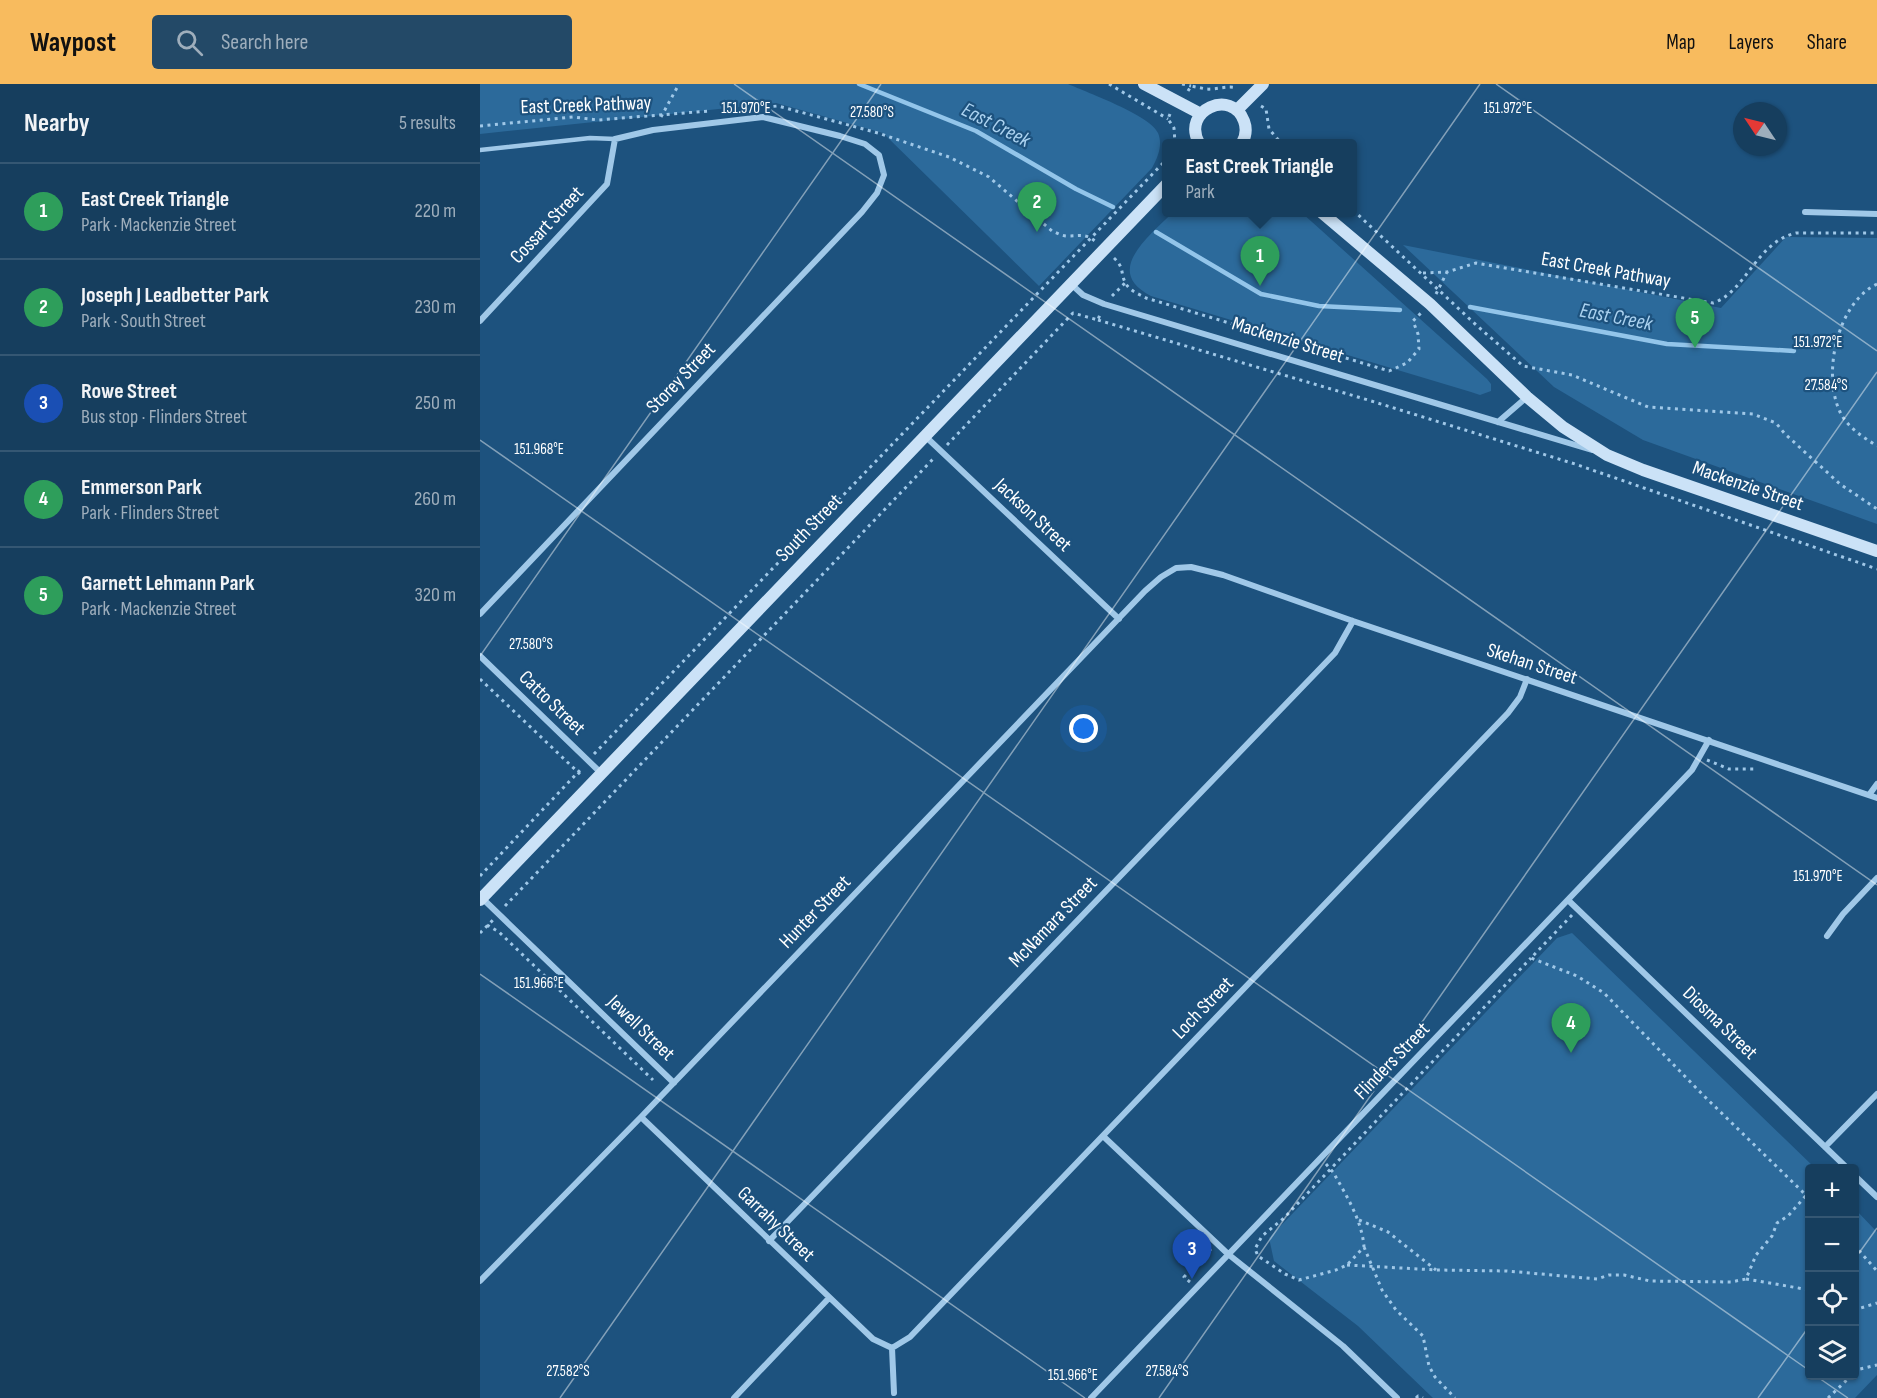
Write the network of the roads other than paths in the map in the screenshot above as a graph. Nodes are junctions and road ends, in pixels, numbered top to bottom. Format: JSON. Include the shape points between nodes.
{"nodes":[{"id":1,"x":1144,"y":84,"type":"edge"},
{"id":2,"x":1263,"y":84,"type":"edge"},
{"id":3,"x":1237,"y":110,"type":"junction"},
{"id":4,"x":1201,"y":114,"type":"junction"},
{"id":5,"x":615,"y":139,"type":"junction"},
{"id":6,"x":1197,"y":139,"type":"edge"},
{"id":7,"x":1244,"y":139,"type":"edge"},
{"id":8,"x":480,"y":150,"type":"edge"},
{"id":9,"x":1162,"y":189,"type":"edge"},
{"id":10,"x":1805,"y":212,"type":"dead end"},
{"id":11,"x":1877,"y":214,"type":"edge"},
{"id":12,"x":1326,"y":217,"type":"edge"},
{"id":13,"x":1071,"y":284,"type":"junction"},
{"id":14,"x":480,"y":321,"type":"edge"},
{"id":15,"x":1527,"y":397,"type":"junction"},
{"id":16,"x":1498,"y":422,"type":"junction"},
{"id":17,"x":925,"y":435,"type":"junction"},
{"id":18,"x":1607,"y":455,"type":"junction"},
{"id":19,"x":1877,"y":551,"type":"edge"},
{"id":20,"x":1176,"y":568,"type":"joint"},
{"id":21,"x":480,"y":614,"type":"edge"},
{"id":22,"x":1119,"y":619,"type":"junction"},
{"id":23,"x":1353,"y":621,"type":"junction"},
{"id":24,"x":480,"y":656,"type":"edge"},
{"id":25,"x":1527,"y":679,"type":"junction"},
{"id":26,"x":1709,"y":740,"type":"junction"},
{"id":27,"x":601,"y":773,"type":"junction"},
{"id":28,"x":1877,"y":784,"type":"edge"},
{"id":29,"x":1869,"y":795,"type":"junction"},
{"id":30,"x":1877,"y":798,"type":"edge"},
{"id":31,"x":1877,"y":878,"type":"edge"},
{"id":32,"x":481,"y":899,"type":"edge"},
{"id":33,"x":1569,"y":901,"type":"junction"},
{"id":34,"x":1827,"y":936,"type":"dead end"},
{"id":35,"x":674,"y":1083,"type":"junction"},
{"id":36,"x":1877,"y":1094,"type":"edge"},
{"id":37,"x":641,"y":1117,"type":"junction"},
{"id":38,"x":1103,"y":1136,"type":"junction"},
{"id":39,"x":1826,"y":1147,"type":"junction"},
{"id":40,"x":1843,"y":1164,"type":"edge"},
{"id":41,"x":1859,"y":1180,"type":"edge"},
{"id":42,"x":1877,"y":1197,"type":"edge"},
{"id":43,"x":769,"y":1241,"type":"junction"},
{"id":44,"x":1228,"y":1254,"type":"junction"},
{"id":45,"x":480,"y":1281,"type":"edge"},
{"id":46,"x":829,"y":1298,"type":"junction"},
{"id":47,"x":892,"y":1348,"type":"junction"},
{"id":48,"x":894,"y":1393,"type":"dead end"},
{"id":49,"x":734,"y":1398,"type":"edge"},
{"id":50,"x":1091,"y":1398,"type":"edge"},
{"id":51,"x":1397,"y":1398,"type":"edge"}],
"edges":[{"from":1,"to":4,"type":"street"},
{"from":2,"to":3,"type":"street"},
{"from":3,"to":4,"type":"street","via":[[1222,104]]},
{"from":3,"to":7,"type":"street","via":[[1245,124]]},
{"from":4,"to":6,"type":"street","via":[[1196,122]]},
{"from":5,"to":8,"type":"lane","via":[[590,138]]},
{"from":5,"to":14,"type":"street","name":"Cossart Street","via":[[607,184]]},
{"from":5,"to":21,"type":"street","name":"Storey Street","via":[[653,130],[763,117],[865,144],[879,154],[884,175],[877,193],[862,212]]},
{"from":9,"to":13,"type":"street","name":"South Street"},
{"from":10,"to":11,"type":"street"},
{"from":12,"to":15,"type":"street","name":"Mackenzie Street","via":[[1430,304]]},
{"from":13,"to":16,"type":"street","name":"Mackenzie Street","via":[[1083,295],[1104,304]]},
{"from":13,"to":17,"type":"street","name":"South Street"},
{"from":15,"to":16,"type":"street"},
{"from":15,"to":18,"type":"street","name":"Mackenzie Street","via":[[1563,428]]},
{"from":16,"to":18,"type":"street","name":"Mackenzie Street"},
{"from":17,"to":22,"type":"street","name":"Jackson Street"},
{"from":17,"to":27,"type":"street","name":"South Street"},
{"from":18,"to":19,"type":"street","name":"Mackenzie Street"},
{"from":20,"to":22,"type":"street","name":"Hunter Street","via":[[1161,577]]},
{"from":20,"to":23,"type":"street","name":"Skehan Street","via":[[1191,567],[1222,575]]},
{"from":22,"to":35,"type":"street","name":"Hunter Street"},
{"from":23,"to":25,"type":"street","name":"Skehan Street"},
{"from":23,"to":43,"type":"street","name":"McNamara Street","via":[[1335,652]]},
{"from":24,"to":27,"type":"street","name":"Catto Street"},
{"from":25,"to":26,"type":"street","name":"Skehan Street"},
{"from":25,"to":38,"type":"street","name":"Loch Street","via":[[1508,713]]},
{"from":26,"to":29,"type":"street","name":"Skehan Street"},
{"from":26,"to":33,"type":"street","name":"Flinders Street","via":[[1692,770]]},
{"from":27,"to":32,"type":"street","name":"South Street"},
{"from":28,"to":29,"type":"street"},
{"from":29,"to":30,"type":"street","name":"Skehan Street"},
{"from":31,"to":34,"type":"street"},
{"from":32,"to":35,"type":"street","name":"Jewell Street"},
{"from":33,"to":39,"type":"street","name":"Diosma Street"},
{"from":33,"to":44,"type":"street","name":"Flinders Street"},
{"from":35,"to":37,"type":"street","name":"Hunter Street"},
{"from":36,"to":39,"type":"street"},
{"from":37,"to":43,"type":"street","name":"Garrahy Street"},
{"from":37,"to":45,"type":"street","name":"Hunter Street"},
{"from":38,"to":44,"type":"street"},
{"from":38,"to":47,"type":"street","name":"Loch Street","via":[[910,1337]]},
{"from":39,"to":40,"type":"street","name":"Diosma Street"},
{"from":41,"to":42,"type":"street"},
{"from":43,"to":46,"type":"street","name":"Garrahy Street"},
{"from":44,"to":50,"type":"street","name":"Flinders Street"},
{"from":44,"to":51,"type":"street","via":[[1343,1346]]},
{"from":46,"to":47,"type":"street","name":"Garrahy Street","via":[[873,1339]]},
{"from":46,"to":49,"type":"street"},
{"from":47,"to":48,"type":"street"}]}
